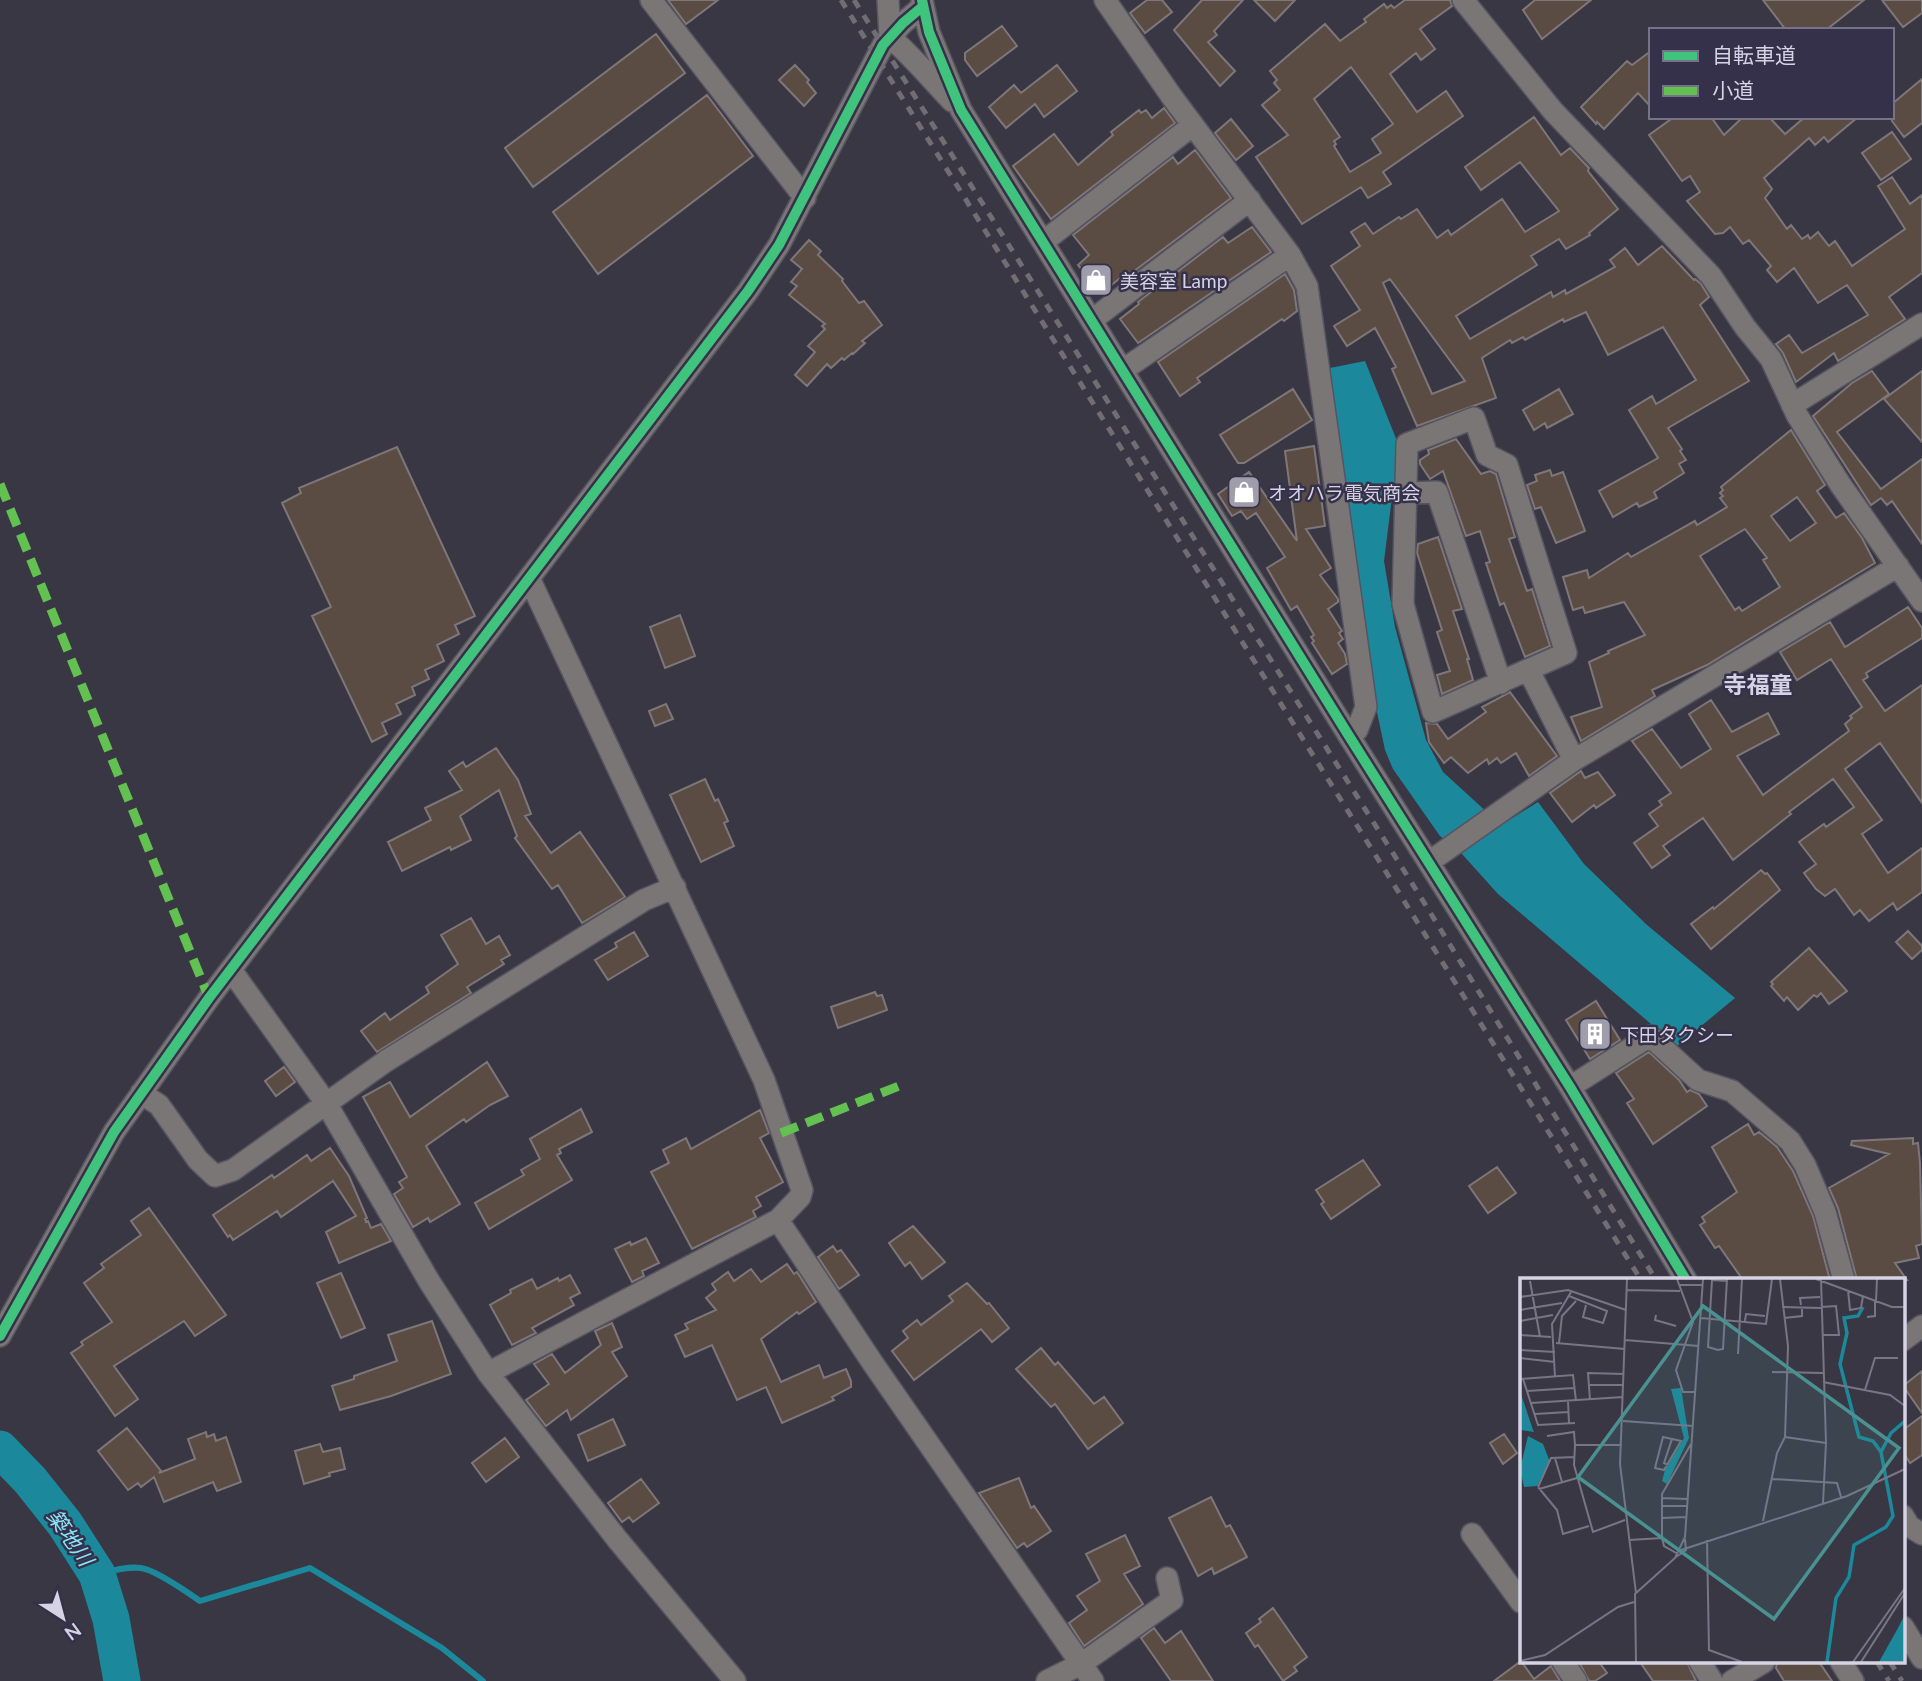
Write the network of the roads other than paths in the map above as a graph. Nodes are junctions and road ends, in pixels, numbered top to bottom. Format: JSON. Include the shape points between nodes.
{"nodes":[{"id":1,"x":651,"y":0,"type":"edge"},
{"id":2,"x":888,"y":0,"type":"edge"},
{"id":3,"x":1105,"y":0,"type":"edge"},
{"id":4,"x":1463,"y":0,"type":"edge"},
{"id":5,"x":922,"y":4,"type":"edge"},
{"id":6,"x":890,"y":37,"type":"junction"},
{"id":7,"x":961,"y":110,"type":"junction"},
{"id":8,"x":1193,"y":125,"type":"junction"},
{"id":9,"x":805,"y":198,"type":"junction"},
{"id":10,"x":1250,"y":200,"type":"junction"},
{"id":11,"x":1043,"y":242,"type":"junction"},
{"id":12,"x":1290,"y":256,"type":"junction"},
{"id":13,"x":1092,"y":320,"type":"junction"},
{"id":14,"x":1922,"y":324,"type":"edge"},
{"id":15,"x":1123,"y":370,"type":"junction"},
{"id":16,"x":1792,"y":405,"type":"junction"},
{"id":17,"x":1406,"y":492,"type":"junction"},
{"id":18,"x":1898,"y":566,"type":"junction"},
{"id":19,"x":529,"y":578,"type":"junction"},
{"id":20,"x":1922,"y":601,"type":"edge"},
{"id":21,"x":1529,"y":671,"type":"junction"},
{"id":22,"x":1501,"y":683,"type":"junction"},
{"id":23,"x":1349,"y":736,"type":"junction"},
{"id":24,"x":1574,"y":760,"type":"junction"},
{"id":25,"x":1429,"y":862,"type":"junction"},
{"id":26,"x":675,"y":887,"type":"junction"},
{"id":27,"x":231,"y":971,"type":"junction"},
{"id":28,"x":1570,"y":1087,"type":"junction"},
{"id":29,"x":141,"y":1093,"type":"junction"},
{"id":30,"x":326,"y":1103,"type":"junction"},
{"id":31,"x":778,"y":1220,"type":"junction"},
{"id":32,"x":1685,"y":1278,"type":"edge"},
{"id":33,"x":1843,"y":1278,"type":"edge"},
{"id":34,"x":1922,"y":1326,"type":"edge"},
{"id":35,"x":0,"y":1336,"type":"edge"},
{"id":36,"x":1904,"y":1339,"type":"edge"},
{"id":37,"x":488,"y":1373,"type":"junction"},
{"id":38,"x":1904,"y":1518,"type":"edge"},
{"id":39,"x":1472,"y":1534,"type":"dead end"},
{"id":40,"x":1922,"y":1534,"type":"edge"},
{"id":41,"x":1167,"y":1578,"type":"dead end"},
{"id":42,"x":1520,"y":1601,"type":"edge"},
{"id":43,"x":1904,"y":1629,"type":"edge"},
{"id":44,"x":1922,"y":1658,"type":"edge"},
{"id":45,"x":1564,"y":1664,"type":"edge"},
{"id":46,"x":1701,"y":1664,"type":"edge"},
{"id":47,"x":1762,"y":1664,"type":"edge"},
{"id":48,"x":1842,"y":1664,"type":"edge"},
{"id":49,"x":1087,"y":1673,"type":"edge"},
{"id":50,"x":735,"y":1681,"type":"edge"},
{"id":51,"x":1047,"y":1681,"type":"edge"},
{"id":52,"x":1576,"y":1681,"type":"edge"},
{"id":53,"x":1712,"y":1681,"type":"edge"},
{"id":54,"x":1732,"y":1681,"type":"edge"},
{"id":55,"x":1853,"y":1681,"type":"edge"}],
"edges":[{"from":1,"to":9,"type":"street"},
{"from":2,"to":6,"type":"street"},
{"from":3,"to":8,"type":"street"},
{"from":4,"to":16,"type":"street","via":[[1553,111],[1711,276],[1771,359]]},
{"from":5,"to":6,"type":"street"},
{"from":5,"to":7,"type":"street"},
{"from":6,"to":7,"type":"street"},
{"from":6,"to":9,"type":"street"},
{"from":7,"to":11,"type":"street"},
{"from":8,"to":10,"type":"street"},
{"from":8,"to":11,"type":"street"},
{"from":9,"to":19,"type":"street","via":[[748,291]]},
{"from":10,"to":12,"type":"street"},
{"from":10,"to":13,"type":"street"},
{"from":11,"to":13,"type":"street"},
{"from":12,"to":15,"type":"street"},
{"from":12,"to":23,"type":"street","via":[[1307,286],[1366,707],[1357,730]]},
{"from":13,"to":15,"type":"street"},
{"from":14,"to":16,"type":"street"},
{"from":15,"to":23,"type":"street"},
{"from":16,"to":18,"type":"street"},
{"from":17,"to":21,"type":"street","via":[[1407,444],[1474,418],[1487,454],[1507,465],[1566,653]]},
{"from":17,"to":22,"type":"street","via":[[1437,492]]},
{"from":17,"to":22,"type":"street","via":[[1403,604],[1433,712]]},
{"from":18,"to":20,"type":"street"},
{"from":18,"to":24,"type":"street"},
{"from":19,"to":26,"type":"street"},
{"from":19,"to":27,"type":"street"},
{"from":21,"to":22,"type":"street"},
{"from":21,"to":24,"type":"street"},
{"from":23,"to":25,"type":"street"},
{"from":24,"to":25,"type":"street"},
{"from":25,"to":28,"type":"street"},
{"from":26,"to":30,"type":"street","via":[[644,900]]},
{"from":26,"to":31,"type":"street","via":[[764,1080],[802,1191]]},
{"from":27,"to":29,"type":"street"},
{"from":27,"to":30,"type":"street"},
{"from":28,"to":32,"type":"street"},
{"from":28,"to":33,"type":"street","via":[[1650,1036],[1698,1080],[1732,1091],[1790,1141],[1805,1165],[1825,1212]]},
{"from":29,"to":30,"type":"street","via":[[159,1105],[215,1176],[233,1170]]},
{"from":29,"to":35,"type":"street","via":[[114,1132]]},
{"from":30,"to":37,"type":"street"},
{"from":31,"to":37,"type":"street"},
{"from":31,"to":49,"type":"street"},
{"from":34,"to":36,"type":"street"},
{"from":37,"to":50,"type":"street"},
{"from":38,"to":40,"type":"street"},
{"from":39,"to":42,"type":"street"},
{"from":41,"to":49,"type":"street","via":[[1172,1600]]},
{"from":43,"to":44,"type":"street"},
{"from":45,"to":52,"type":"street"},
{"from":46,"to":53,"type":"street"},
{"from":47,"to":54,"type":"street"},
{"from":48,"to":55,"type":"street"},
{"from":49,"to":51,"type":"street"}]}
